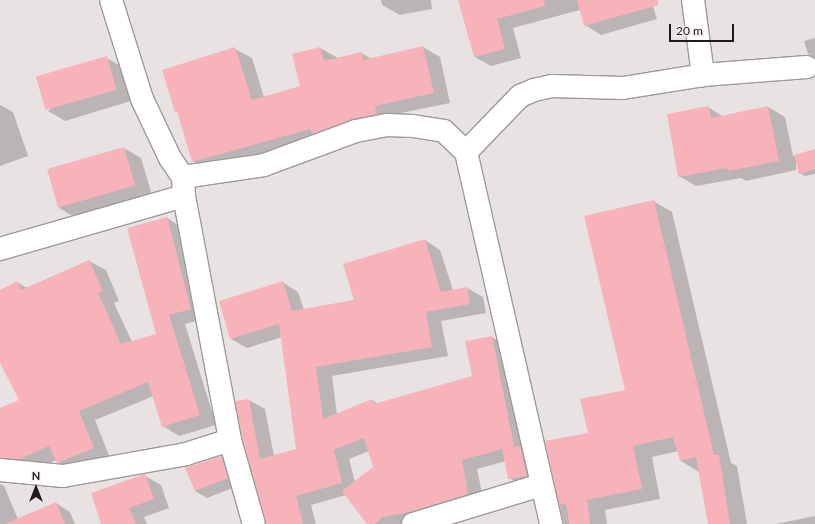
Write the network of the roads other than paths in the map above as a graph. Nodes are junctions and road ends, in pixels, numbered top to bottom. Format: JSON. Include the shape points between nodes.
{"nodes":[{"id":1,"x":110,"y":0,"type":"edge"},
{"id":2,"x":693,"y":0,"type":"edge"},
{"id":3,"x":807,"y":67,"type":"dead end"},
{"id":4,"x":703,"y":74,"type":"junction"},
{"id":5,"x":466,"y":152,"type":"junction"},
{"id":6,"x":183,"y":186,"type":"junction"},
{"id":7,"x":0,"y":249,"type":"edge"},
{"id":8,"x":230,"y":440,"type":"junction"},
{"id":9,"x":0,"y":470,"type":"edge"},
{"id":10,"x":541,"y":485,"type":"junction"},
{"id":11,"x":254,"y":524,"type":"edge"},
{"id":12,"x":413,"y":524,"type":"edge"},
{"id":13,"x":551,"y":524,"type":"edge"}],
"edges":[{"from":1,"to":6,"type":"street","via":[[142,99]]},
{"from":2,"to":4,"type":"street"},
{"from":3,"to":4,"type":"street"},
{"from":4,"to":5,"type":"street","via":[[623,88],[551,86],[534,90],[520,96]]},
{"from":5,"to":6,"type":"street","via":[[444,131],[387,125],[356,131],[264,165]]},
{"from":5,"to":10,"type":"street"},
{"from":6,"to":7,"type":"street"},
{"from":6,"to":8,"type":"street"},
{"from":8,"to":9,"type":"street","via":[[186,454],[63,476]]},
{"from":8,"to":11,"type":"street"},
{"from":10,"to":12,"type":"street"},
{"from":10,"to":13,"type":"street"}]}
